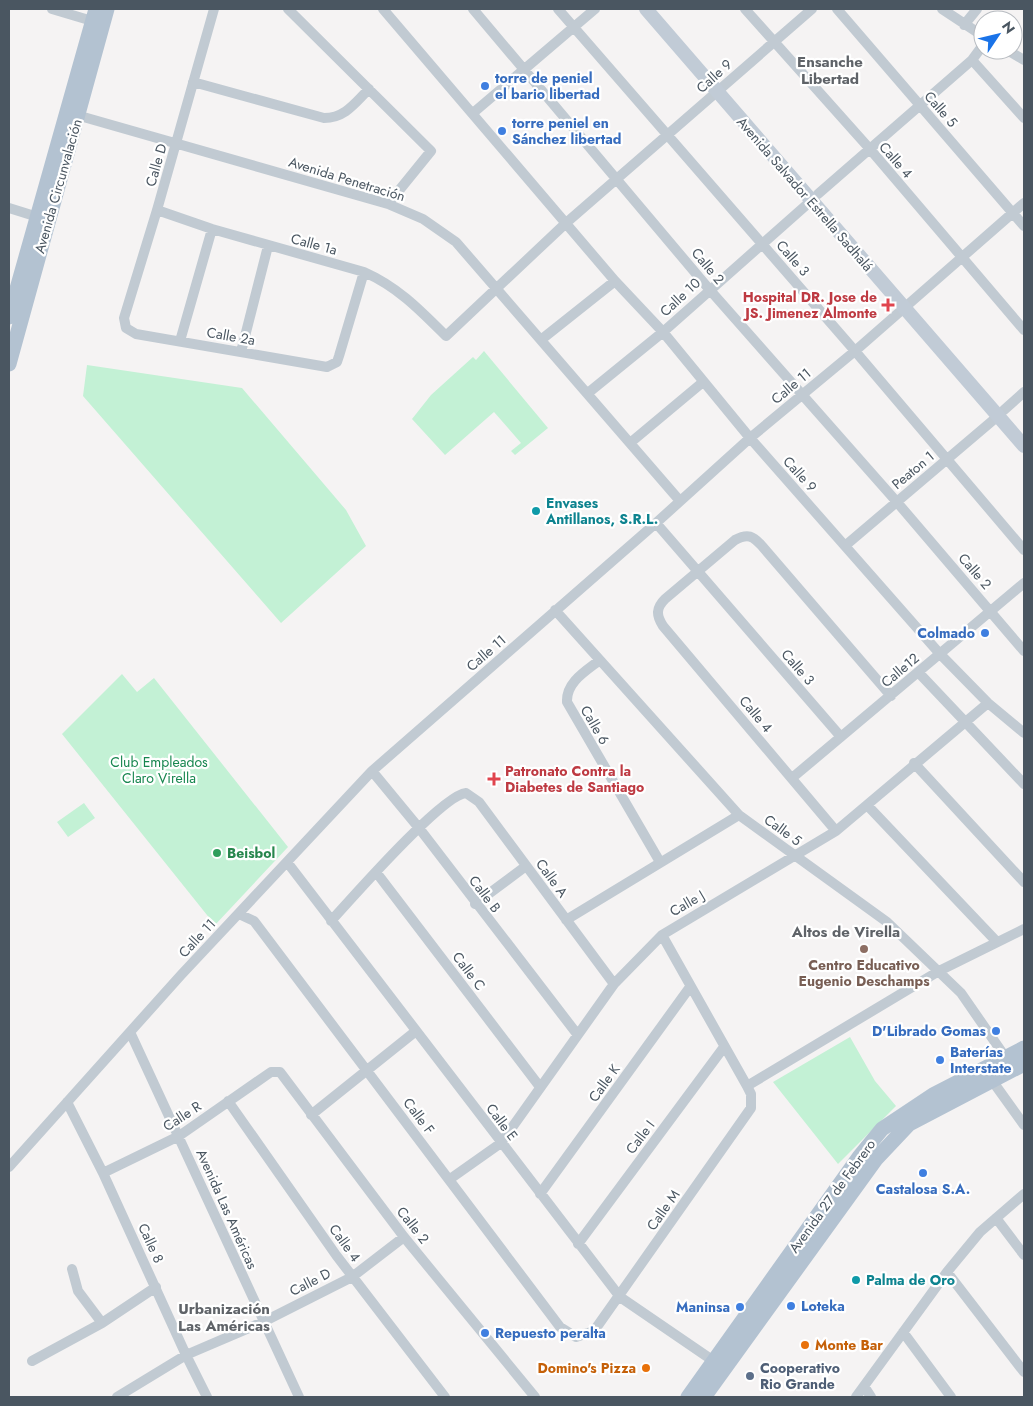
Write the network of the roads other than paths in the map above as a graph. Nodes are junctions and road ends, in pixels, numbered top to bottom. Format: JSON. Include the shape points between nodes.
{"nodes":[{"id":1,"x":52,"y":9,"type":"edge"},
{"id":2,"x":107,"y":9,"type":"edge"},
{"id":3,"x":214,"y":9,"type":"edge"},
{"id":4,"x":288,"y":9,"type":"edge"},
{"id":5,"x":383,"y":9,"type":"edge"},
{"id":6,"x":473,"y":9,"type":"edge"},
{"id":7,"x":558,"y":9,"type":"edge"},
{"id":8,"x":595,"y":9,"type":"edge"},
{"id":9,"x":646,"y":9,"type":"edge"},
{"id":10,"x":658,"y":9,"type":"edge"},
{"id":11,"x":745,"y":9,"type":"edge"},
{"id":12,"x":812,"y":9,"type":"edge"},
{"id":13,"x":837,"y":9,"type":"edge"},
{"id":14,"x":942,"y":9,"type":"edge"},
{"id":15,"x":976,"y":9,"type":"edge"},
{"id":16,"x":97,"y":18,"type":"edge"},
{"id":17,"x":964,"y":25,"type":"junction"},
{"id":18,"x":574,"y":27,"type":"junction"},
{"id":19,"x":973,"y":30,"type":"edge"},
{"id":20,"x":774,"y":42,"type":"junction"},
{"id":21,"x":972,"y":60,"type":"joint"},
{"id":22,"x":525,"y":68,"type":"junction"},
{"id":23,"x":193,"y":82,"type":"junction"},
{"id":24,"x":720,"y":88,"type":"junction"},
{"id":25,"x":369,"y":89,"type":"junction"},
{"id":26,"x":919,"y":104,"type":"junction"},
{"id":27,"x":473,"y":113,"type":"junction"},
{"id":28,"x":73,"y":114,"type":"junction"},
{"id":29,"x":1024,"y":118,"type":"edge"},
{"id":30,"x":667,"y":136,"type":"junction"},
{"id":31,"x":177,"y":144,"type":"junction"},
{"id":32,"x":868,"y":148,"type":"junction"},
{"id":33,"x":618,"y":179,"type":"junction"},
{"id":34,"x":815,"y":197,"type":"junction"},
{"id":35,"x":1024,"y":203,"type":"edge"},
{"id":36,"x":388,"y":204,"type":"junction"},
{"id":37,"x":9,"y":208,"type":"edge"},
{"id":38,"x":157,"y":210,"type":"junction"},
{"id":39,"x":1013,"y":213,"type":"junction"},
{"id":40,"x":43,"y":218,"type":"junction"},
{"id":41,"x":566,"y":223,"type":"junction"},
{"id":42,"x":1024,"y":226,"type":"edge"},
{"id":43,"x":212,"y":229,"type":"junction"},
{"id":44,"x":761,"y":243,"type":"junction"},
{"id":45,"x":268,"y":246,"type":"junction"},
{"id":46,"x":961,"y":256,"type":"junction"},
{"id":47,"x":364,"y":272,"type":"junction"},
{"id":48,"x":615,"y":281,"type":"junction"},
{"id":49,"x":497,"y":286,"type":"junction"},
{"id":50,"x":709,"y":289,"type":"junction"},
{"id":51,"x":906,"y":305,"type":"junction"},
{"id":52,"x":9,"y":317,"type":"edge"},
{"id":53,"x":126,"y":328,"type":"joint"},
{"id":54,"x":1024,"y":330,"type":"edge"},
{"id":55,"x":662,"y":332,"type":"junction"},
{"id":56,"x":446,"y":336,"type":"joint"},
{"id":57,"x":542,"y":339,"type":"junction"},
{"id":58,"x":180,"y":341,"type":"junction"},
{"id":59,"x":855,"y":351,"type":"junction"},
{"id":60,"x":241,"y":352,"type":"junction"},
{"id":61,"x":9,"y":364,"type":"edge"},
{"id":62,"x":703,"y":382,"type":"junction"},
{"id":63,"x":1024,"y":392,"type":"edge"},
{"id":64,"x":588,"y":393,"type":"junction"},
{"id":65,"x":802,"y":394,"type":"junction"},
{"id":66,"x":1001,"y":413,"type":"junction"},
{"id":67,"x":1024,"y":433,"type":"edge"},
{"id":68,"x":750,"y":438,"type":"junction"},
{"id":69,"x":630,"y":443,"type":"junction"},
{"id":70,"x":1024,"y":446,"type":"edge"},
{"id":71,"x":946,"y":460,"type":"junction"},
{"id":72,"x":680,"y":501,"type":"junction"},
{"id":73,"x":896,"y":501,"type":"junction"},
{"id":74,"x":656,"y":523,"type":"junction"},
{"id":75,"x":846,"y":545,"type":"junction"},
{"id":76,"x":1024,"y":550,"type":"edge"},
{"id":77,"x":698,"y":572,"type":"junction"},
{"id":78,"x":1024,"y":583,"type":"edge"},
{"id":79,"x":555,"y":610,"type":"junction"},
{"id":80,"x":991,"y":611,"type":"junction"},
{"id":81,"x":1024,"y":651,"type":"edge"},
{"id":82,"x":940,"y":654,"type":"junction"},
{"id":83,"x":600,"y":660,"type":"junction"},
{"id":84,"x":918,"y":672,"type":"junction"},
{"id":85,"x":891,"y":696,"type":"junction"},
{"id":86,"x":988,"y":703,"type":"junction"},
{"id":87,"x":964,"y":721,"type":"junction"},
{"id":88,"x":1024,"y":733,"type":"edge"},
{"id":89,"x":841,"y":737,"type":"junction"},
{"id":90,"x":914,"y":764,"type":"junction"},
{"id":91,"x":372,"y":771,"type":"junction"},
{"id":92,"x":792,"y":778,"type":"junction"},
{"id":93,"x":1024,"y":784,"type":"edge"},
{"id":94,"x":867,"y":805,"type":"junction"},
{"id":95,"x":739,"y":815,"type":"junction"},
{"id":96,"x":419,"y":828,"type":"junction"},
{"id":97,"x":836,"y":831,"type":"junction"},
{"id":98,"x":796,"y":856,"type":"junction"},
{"id":99,"x":287,"y":862,"type":"junction"},
{"id":100,"x":660,"y":862,"type":"junction"},
{"id":101,"x":526,"y":866,"type":"junction"},
{"id":102,"x":376,"y":872,"type":"junction"},
{"id":103,"x":1024,"y":882,"type":"edge"},
{"id":104,"x":475,"y":904,"type":"junction"},
{"id":105,"x":238,"y":914,"type":"junction"},
{"id":106,"x":566,"y":920,"type":"junction"},
{"id":107,"x":331,"y":921,"type":"junction"},
{"id":108,"x":1024,"y":929,"type":"edge"},
{"id":109,"x":662,"y":934,"type":"junction"},
{"id":110,"x":996,"y":942,"type":"junction"},
{"id":111,"x":939,"y":971,"type":"junction"},
{"id":112,"x":614,"y":984,"type":"junction"},
{"id":113,"x":690,"y":987,"type":"junction"},
{"id":114,"x":416,"y":1031,"type":"junction"},
{"id":115,"x":130,"y":1032,"type":"junction"},
{"id":116,"x":576,"y":1034,"type":"junction"},
{"id":117,"x":724,"y":1047,"type":"junction"},
{"id":118,"x":1024,"y":1048,"type":"edge"},
{"id":119,"x":1006,"y":1058,"type":"junction"},
{"id":120,"x":1024,"y":1064,"type":"edge"},
{"id":121,"x":367,"y":1070,"type":"junction"},
{"id":122,"x":271,"y":1072,"type":"joint"},
{"id":123,"x":992,"y":1080,"type":"junction"},
{"id":124,"x":747,"y":1086,"type":"junction"},
{"id":125,"x":540,"y":1088,"type":"junction"},
{"id":126,"x":228,"y":1101,"type":"junction"},
{"id":127,"x":66,"y":1102,"type":"junction"},
{"id":128,"x":311,"y":1115,"type":"junction"},
{"id":129,"x":1024,"y":1126,"type":"edge"},
{"id":130,"x":179,"y":1136,"type":"junction"},
{"id":131,"x":501,"y":1143,"type":"junction"},
{"id":132,"x":9,"y":1167,"type":"edge"},
{"id":133,"x":103,"y":1173,"type":"junction"},
{"id":134,"x":450,"y":1179,"type":"junction"},
{"id":135,"x":540,"y":1194,"type":"junction"},
{"id":136,"x":1024,"y":1194,"type":"edge"},
{"id":137,"x":996,"y":1218,"type":"junction"},
{"id":138,"x":404,"y":1237,"type":"junction"},
{"id":139,"x":578,"y":1244,"type":"junction"},
{"id":140,"x":1024,"y":1255,"type":"edge"},
{"id":141,"x":72,"y":1268,"type":"dead end"},
{"id":142,"x":947,"y":1272,"type":"junction"},
{"id":143,"x":352,"y":1276,"type":"junction"},
{"id":144,"x":156,"y":1287,"type":"junction"},
{"id":145,"x":620,"y":1297,"type":"junction"},
{"id":146,"x":263,"y":1322,"type":"junction"},
{"id":147,"x":102,"y":1323,"type":"junction"},
{"id":148,"x":903,"y":1332,"type":"junction"},
{"id":149,"x":576,"y":1337,"type":"joint"},
{"id":150,"x":186,"y":1356,"type":"junction"},
{"id":151,"x":32,"y":1361,"type":"dead end"},
{"id":152,"x":720,"y":1365,"type":"junction"},
{"id":153,"x":1024,"y":1372,"type":"edge"},
{"id":154,"x":864,"y":1386,"type":"junction"},
{"id":155,"x":440,"y":1395,"type":"edge"},
{"id":156,"x":117,"y":1397,"type":"edge"},
{"id":157,"x":207,"y":1397,"type":"edge"},
{"id":158,"x":299,"y":1397,"type":"edge"},
{"id":159,"x":535,"y":1397,"type":"edge"},
{"id":160,"x":688,"y":1397,"type":"edge"},
{"id":161,"x":704,"y":1397,"type":"edge"},
{"id":162,"x":856,"y":1397,"type":"edge"},
{"id":163,"x":871,"y":1397,"type":"edge"},
{"id":164,"x":952,"y":1397,"type":"edge"}],
"edges":[{"from":1,"to":16,"type":"street"},
{"from":2,"to":16,"type":"main road","name":"Avenida Circunvalación"},
{"from":3,"to":23,"type":"street","name":"Calle D"},
{"from":4,"to":25,"type":"street"},
{"from":5,"to":27,"type":"street","name":"Calle 9"},
{"from":6,"to":22,"type":"street","name":"Calle 2"},
{"from":7,"to":18,"type":"street","name":"Calle 3"},
{"from":8,"to":18,"type":"street"},
{"from":9,"to":24,"type":"main road","name":"Avenida Salvador Estrella Sadhalá"},
{"from":10,"to":24,"type":"main road","name":"Avenida Salvador Estrella Sadhalá"},
{"from":11,"to":20,"type":"street","name":"Calle 4"},
{"from":12,"to":20,"type":"street","name":"Calle 9"},
{"from":13,"to":26,"type":"street","name":"Calle 5"},
{"from":14,"to":17,"type":"street"},
{"from":15,"to":17,"type":"street"},
{"from":16,"to":28,"type":"main road","name":"Avenida Circunvalación"},
{"from":17,"to":19,"type":"street"},
{"from":18,"to":22,"type":"street"},
{"from":18,"to":30,"type":"street","name":"Calle 3"},
{"from":20,"to":24,"type":"street","name":"Calle 9"},
{"from":20,"to":32,"type":"street","name":"Calle 4"},
{"from":21,"to":26,"type":"street","name":"Calle 10"},
{"from":21,"to":29,"type":"street"},
{"from":22,"to":27,"type":"street"},
{"from":22,"to":33,"type":"street","name":"Calle 2"},
{"from":23,"to":25,"type":"street","via":[[324,118],[345,113]]},
{"from":23,"to":31,"type":"street","name":"Calle D"},
{"from":24,"to":30,"type":"street","name":"Calle 9"},
{"from":24,"to":34,"type":"main road","name":"Avenida Salvador Estrella Sadhalá"},
{"from":25,"to":36,"type":"street","via":[[431,151]]},
{"from":26,"to":32,"type":"street","name":"Calle 10"},
{"from":26,"to":39,"type":"street","name":"Calle 5"},
{"from":27,"to":41,"type":"street","name":"Calle 9"},
{"from":28,"to":31,"type":"street","name":"Avenida Penetración"},
{"from":28,"to":40,"type":"main road","name":"Avenida Circunvalación"},
{"from":30,"to":33,"type":"street","name":"Calle 9"},
{"from":30,"to":44,"type":"street","name":"Calle 3"},
{"from":31,"to":36,"type":"street","name":"Avenida Penetración"},
{"from":31,"to":38,"type":"street","name":"Calle D"},
{"from":32,"to":34,"type":"street","name":"Calle 10"},
{"from":32,"to":46,"type":"street","name":"Calle 4"},
{"from":33,"to":41,"type":"street","name":"Calle 9"},
{"from":33,"to":50,"type":"street","name":"Calle 2"},
{"from":34,"to":44,"type":"street","name":"Calle 10"},
{"from":34,"to":51,"type":"main road","name":"Avenida Salvador Estrella Sadhalá"},
{"from":35,"to":39,"type":"street","name":"Calle 11"},
{"from":36,"to":49,"type":"street","name":"Avenida Penetración","via":[[423,219],[456,242]]},
{"from":37,"to":40,"type":"street"},
{"from":38,"to":43,"type":"street","name":"Calle 1a"},
{"from":38,"to":53,"type":"street","name":"Calle D","via":[[124,318]]},
{"from":39,"to":42,"type":"street","name":"Calle 5"},
{"from":39,"to":46,"type":"street","name":"Calle 11"},
{"from":40,"to":52,"type":"main road","name":"Avenida Circunvalación"},
{"from":40,"to":61,"type":"main road","name":"Avenida Circunvalación"},
{"from":41,"to":48,"type":"street","name":"Calle 9"},
{"from":41,"to":49,"type":"street","name":"Calle 9"},
{"from":43,"to":45,"type":"street","name":"Calle 1a"},
{"from":43,"to":58,"type":"street"},
{"from":44,"to":50,"type":"street","name":"Calle 10"},
{"from":44,"to":59,"type":"street","name":"Calle 3"},
{"from":45,"to":47,"type":"street","name":"Calle 1a"},
{"from":45,"to":60,"type":"street"},
{"from":46,"to":51,"type":"street","name":"Calle 11"},
{"from":46,"to":54,"type":"street","name":"Calle 4"},
{"from":47,"to":56,"type":"street","name":"Calle 1a","via":[[403,293]]},
{"from":47,"to":60,"type":"street","name":"Calle 2a","via":[[339,356],[332,365],[327,367]]},
{"from":48,"to":55,"type":"street","name":"Calle 9"},
{"from":48,"to":57,"type":"street"},
{"from":49,"to":56,"type":"street","name":"Calle 9"},
{"from":49,"to":57,"type":"street","name":"Avenida Penetración"},
{"from":50,"to":55,"type":"street","name":"Calle 10"},
{"from":50,"to":65,"type":"street","name":"Calle 2"},
{"from":51,"to":59,"type":"street","name":"Calle 11"},
{"from":51,"to":66,"type":"main road","name":"Avenida Salvador Estrella Sadhalá"},
{"from":53,"to":58,"type":"street","name":"Calle 2a","via":[[136,334]]},
{"from":55,"to":62,"type":"street","name":"Calle 9"},
{"from":55,"to":64,"type":"street","name":"Calle 10"},
{"from":57,"to":64,"type":"street","name":"Avenida Penetración"},
{"from":58,"to":60,"type":"street","name":"Calle 2a"},
{"from":59,"to":65,"type":"street","name":"Calle 11"},
{"from":59,"to":71,"type":"street","name":"Calle 3"},
{"from":62,"to":68,"type":"street","name":"Calle 9"},
{"from":62,"to":69,"type":"street"},
{"from":63,"to":66,"type":"street","name":"Peaton 1"},
{"from":64,"to":69,"type":"street","name":"Avenida Penetración"},
{"from":65,"to":68,"type":"street","name":"Calle 11"},
{"from":65,"to":73,"type":"street","name":"Calle 2"},
{"from":66,"to":67,"type":"main road","name":"Avenida Salvador Estrella Sadhalá"},
{"from":66,"to":70,"type":"main road","name":"Avenida Salvador Estrella Sadhalá"},
{"from":66,"to":71,"type":"street","name":"Peaton 1"},
{"from":68,"to":72,"type":"street","name":"Calle 11"},
{"from":68,"to":75,"type":"street","name":"Calle 9"},
{"from":69,"to":72,"type":"street","name":"Avenida Penetración"},
{"from":71,"to":73,"type":"street","name":"Peaton 1"},
{"from":71,"to":76,"type":"street","name":"Calle 3"},
{"from":72,"to":74,"type":"street","name":"Calle 11"},
{"from":73,"to":75,"type":"street","name":"Peaton 1"},
{"from":73,"to":80,"type":"street","name":"Calle 2"},
{"from":74,"to":77,"type":"street","name":"Calle 3"},
{"from":74,"to":79,"type":"street","name":"Calle 11"},
{"from":75,"to":82,"type":"street","name":"Calle 9"},
{"from":77,"to":85,"type":"street","via":[[735,540],[750,535]]},
{"from":77,"to":89,"type":"street","name":"Calle 3"},
{"from":77,"to":92,"type":"street","name":"Calle 4","via":[[660,604],[658,614],[663,626]]},
{"from":78,"to":80,"type":"street","name":"Calle12"},
{"from":79,"to":83,"type":"street","name":"Calle 5"},
{"from":79,"to":91,"type":"street","name":"Calle 11"},
{"from":80,"to":81,"type":"street","name":"Calle 2"},
{"from":80,"to":82,"type":"street","name":"Calle12"},
{"from":82,"to":84,"type":"street","name":"Calle12"},
{"from":82,"to":86,"type":"street","name":"Calle 9"},
{"from":83,"to":95,"type":"street","name":"Calle 5"},
{"from":83,"to":100,"type":"street","name":"Calle 6","via":[[572,684],[567,692],[567,702]]},
{"from":84,"to":85,"type":"street","name":"Calle12"},
{"from":84,"to":87,"type":"street"},
{"from":85,"to":89,"type":"street","name":"Calle12"},
{"from":86,"to":87,"type":"street","name":"Calle J"},
{"from":86,"to":88,"type":"street","name":"Calle 9"},
{"from":87,"to":90,"type":"street","name":"Calle J"},
{"from":87,"to":93,"type":"street"},
{"from":89,"to":92,"type":"street","name":"Calle12"},
{"from":90,"to":94,"type":"street","name":"Calle J"},
{"from":90,"to":103,"type":"street"},
{"from":91,"to":96,"type":"street","name":"Calle B"},
{"from":91,"to":99,"type":"street","name":"Calle 11"},
{"from":92,"to":97,"type":"street","name":"Calle 4"},
{"from":94,"to":97,"type":"street","name":"Calle J"},
{"from":94,"to":110,"type":"street"},
{"from":95,"to":98,"type":"street","name":"Calle 5"},
{"from":95,"to":100,"type":"street"},
{"from":96,"to":101,"type":"street","name":"Calle A","via":[[454,797],[466,793],[479,802]]},
{"from":96,"to":102,"type":"street"},
{"from":96,"to":104,"type":"street","name":"Calle B"},
{"from":97,"to":98,"type":"street","name":"Calle J"},
{"from":98,"to":109,"type":"street","name":"Calle J"},
{"from":98,"to":111,"type":"street","name":"Calle 5","via":[[887,922]]},
{"from":99,"to":105,"type":"street","name":"Calle 11"},
{"from":99,"to":107,"type":"street","name":"Calle E"},
{"from":100,"to":106,"type":"street"},
{"from":101,"to":104,"type":"street"},
{"from":101,"to":106,"type":"street","name":"Calle A"},
{"from":102,"to":107,"type":"street"},
{"from":102,"to":125,"type":"street","name":"Calle C"},
{"from":104,"to":116,"type":"street","name":"Calle B"},
{"from":105,"to":115,"type":"street","name":"Calle 11"},
{"from":105,"to":121,"type":"street","name":"Calle F","via":[[254,921]]},
{"from":106,"to":112,"type":"street","name":"Calle A"},
{"from":107,"to":114,"type":"street","name":"Calle E"},
{"from":108,"to":110,"type":"street"},
{"from":109,"to":112,"type":"street","name":"Calle J"},
{"from":109,"to":113,"type":"street","name":"Calle M"},
{"from":110,"to":111,"type":"street"},
{"from":111,"to":119,"type":"street","name":"Calle 5","via":[[961,993]]},
{"from":111,"to":124,"type":"street"},
{"from":112,"to":116,"type":"street","name":"Calle J"},
{"from":113,"to":117,"type":"street","name":"Calle M"},
{"from":113,"to":135,"type":"street","name":"Calle K"},
{"from":114,"to":121,"type":"street"},
{"from":114,"to":131,"type":"street","name":"Calle E"},
{"from":115,"to":127,"type":"street","name":"Calle 11"},
{"from":115,"to":130,"type":"street","name":"Avenida Las Américas"},
{"from":116,"to":125,"type":"street","name":"Calle J"},
{"from":117,"to":124,"type":"street","name":"Calle M"},
{"from":117,"to":139,"type":"street","name":"Calle I"},
{"from":118,"to":119,"type":"main road","name":"Avenida 27 de Febrero"},
{"from":119,"to":123,"type":"street"},
{"from":119,"to":152,"type":"main road","name":"Avenida 27 de Febrero","via":[[933,1095],[882,1129],[859,1157]]},
{"from":120,"to":123,"type":"main road","name":"Avenida 27 de Febrero"},
{"from":121,"to":128,"type":"street"},
{"from":121,"to":134,"type":"street","name":"Calle F"},
{"from":122,"to":126,"type":"street","name":"Calle R"},
{"from":122,"to":128,"type":"street","name":"Calle 2","via":[[280,1072]]},
{"from":123,"to":129,"type":"street"},
{"from":123,"to":152,"type":"main road","name":"Avenida 27 de Febrero","via":[[909,1124],[896,1137]]},
{"from":124,"to":145,"type":"street","name":"Calle M","via":[[751,1094],[751,1108]]},
{"from":125,"to":131,"type":"street","name":"Calle J"},
{"from":126,"to":130,"type":"street","name":"Calle R"},
{"from":126,"to":143,"type":"street","name":"Calle 4"},
{"from":127,"to":132,"type":"street","name":"Calle 11"},
{"from":127,"to":133,"type":"street","name":"Calle 8"},
{"from":128,"to":138,"type":"street","name":"Calle 2"},
{"from":130,"to":133,"type":"street","name":"Calle R"},
{"from":130,"to":146,"type":"street","name":"Avenida Las Américas"},
{"from":131,"to":134,"type":"street","name":"Calle J"},
{"from":131,"to":135,"type":"street","name":"Calle E"},
{"from":133,"to":144,"type":"street","name":"Calle 8"},
{"from":134,"to":149,"type":"street","name":"Calle F","via":[[560,1327]]},
{"from":135,"to":139,"type":"street","name":"Calle E"},
{"from":136,"to":137,"type":"street"},
{"from":137,"to":140,"type":"street"},
{"from":137,"to":142,"type":"street"},
{"from":138,"to":143,"type":"street","name":"Calle D"},
{"from":138,"to":159,"type":"street","name":"Calle 2"},
{"from":139,"to":145,"type":"street","name":"Calle E"},
{"from":141,"to":147,"type":"street","via":[[78,1290]]},
{"from":142,"to":148,"type":"street"},
{"from":142,"to":153,"type":"street"},
{"from":143,"to":146,"type":"street","name":"Calle D"},
{"from":143,"to":155,"type":"street","name":"Calle 4"},
{"from":144,"to":147,"type":"street"},
{"from":144,"to":150,"type":"street","name":"Calle 8"},
{"from":145,"to":149,"type":"street","name":"Calle M","via":[[594,1331]]},
{"from":145,"to":152,"type":"street","name":"Calle E"},
{"from":146,"to":150,"type":"street","name":"Calle D"},
{"from":146,"to":158,"type":"street","name":"Avenida Las Américas"},
{"from":147,"to":151,"type":"street"},
{"from":148,"to":154,"type":"street"},
{"from":148,"to":164,"type":"street"},
{"from":150,"to":156,"type":"street","name":"Calle D"},
{"from":150,"to":157,"type":"street","name":"Calle 8"},
{"from":152,"to":160,"type":"main road","name":"Avenida 27 de Febrero"},
{"from":152,"to":161,"type":"main road","name":"Avenida 27 de Febrero"},
{"from":154,"to":162,"type":"street"},
{"from":154,"to":163,"type":"street"}]}
